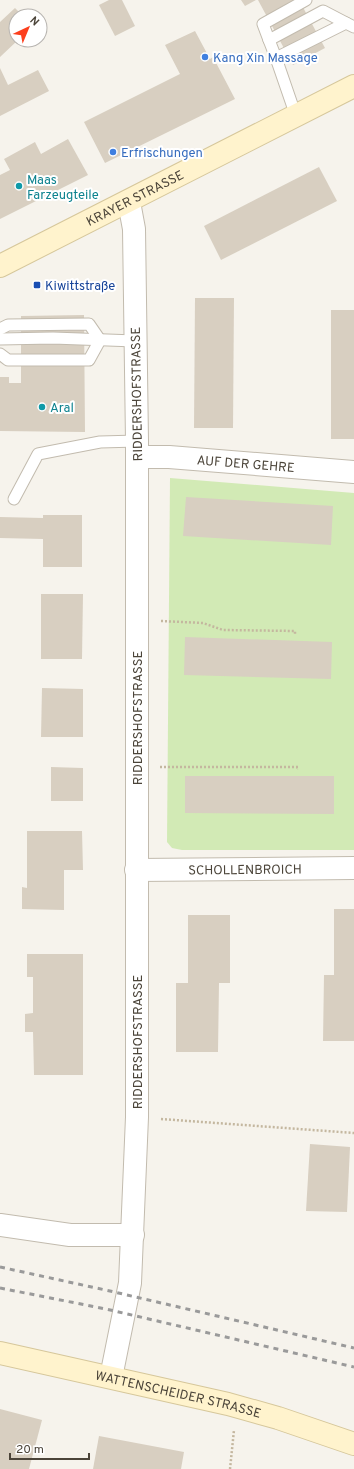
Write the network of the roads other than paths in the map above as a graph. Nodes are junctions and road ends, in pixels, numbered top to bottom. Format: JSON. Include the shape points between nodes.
{"nodes":[{"id":1,"x":306,"y":0,"type":"edge"},
{"id":2,"x":311,"y":0,"type":"edge"},
{"id":3,"x":323,"y":11,"type":"junction"},
{"id":4,"x":350,"y":25,"type":"edge"},
{"id":5,"x":269,"y":40,"type":"junction"},
{"id":6,"x":276,"y":58,"type":"junction"},
{"id":7,"x":354,"y":86,"type":"edge"},
{"id":8,"x":296,"y":116,"type":"junction"},
{"id":9,"x":129,"y":202,"type":"junction"},
{"id":10,"x":0,"y":266,"type":"edge"},
{"id":11,"x":0,"y":330,"type":"edge"},
{"id":12,"x":0,"y":339,"type":"edge"},
{"id":13,"x":100,"y":340,"type":"junction"},
{"id":14,"x":135,"y":341,"type":"junction"},
{"id":15,"x":0,"y":354,"type":"edge"},
{"id":16,"x":137,"y":449,"type":"junction"},
{"id":17,"x":354,"y":472,"type":"edge"},
{"id":18,"x":14,"y":499,"type":"dead end"},
{"id":19,"x":354,"y":868,"type":"edge"},
{"id":20,"x":136,"y":870,"type":"junction"},
{"id":21,"x":0,"y":1225,"type":"edge"},
{"id":22,"x":132,"y":1235,"type":"junction"},
{"id":23,"x":0,"y":1353,"type":"edge"},
{"id":24,"x":111,"y":1377,"type":"junction"},
{"id":25,"x":354,"y":1444,"type":"edge"}],
"edges":[{"from":1,"to":5,"type":"lane","via":[[263,24]]},
{"from":2,"to":3,"type":"lane"},
{"from":3,"to":4,"type":"lane"},
{"from":3,"to":5,"type":"lane"},
{"from":4,"to":6,"type":"lane"},
{"from":5,"to":6,"type":"lane"},
{"from":6,"to":8,"type":"lane"},
{"from":7,"to":8,"type":"main road","name":"KRAYER STRASSE"},
{"from":8,"to":9,"type":"main road","name":"KRAYER STRASSE"},
{"from":9,"to":10,"type":"main road","name":"KRAYER STRASSE"},
{"from":9,"to":14,"type":"street","name":"RIDDERSHOFSTRASSE","via":[[134,229]]},
{"from":11,"to":13,"type":"lane","via":[[8,325],[90,324]]},
{"from":12,"to":13,"type":"lane"},
{"from":13,"to":14,"type":"lane"},
{"from":13,"to":15,"type":"lane","via":[[89,360],[8,360]]},
{"from":14,"to":16,"type":"street","name":"RIDDERSHOFSTRASSE"},
{"from":16,"to":17,"type":"street","name":"AUF DER GEHRE","via":[[169,457]]},
{"from":16,"to":18,"type":"lane","via":[[100,442],[38,454]]},
{"from":16,"to":20,"type":"street","name":"RIDDERSHOFSTRASSE"},
{"from":19,"to":20,"type":"street","name":"SCHOLLENBROICH"},
{"from":20,"to":22,"type":"street","name":"RIDDERSHOFSTRASSE","via":[[137,1117]]},
{"from":21,"to":22,"type":"street","via":[[70,1235]]},
{"from":22,"to":24,"type":"street","name":"RIDDERSHOFSTRASSE","via":[[130,1283]]},
{"from":23,"to":24,"type":"main road","name":"WATTENSCHEIDER STRASSE"},
{"from":24,"to":25,"type":"main road","name":"WATTENSCHEIDER STRASSE","via":[[278,1418]]}]}
